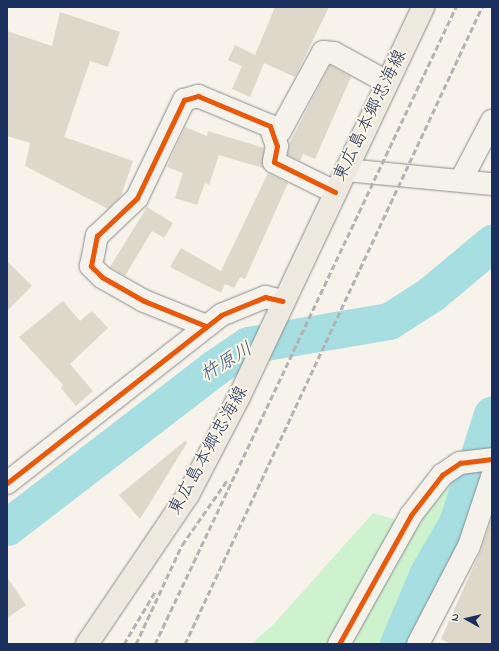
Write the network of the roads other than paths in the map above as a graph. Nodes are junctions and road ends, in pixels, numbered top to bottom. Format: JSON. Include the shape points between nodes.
{"nodes":[{"id":1,"x":423,"y":7,"type":"edge"},
{"id":2,"x":387,"y":82,"type":"junction"},
{"id":3,"x":492,"y":121,"type":"edge"},
{"id":4,"x":274,"y":136,"type":"junction"},
{"id":5,"x":346,"y":170,"type":"junction"},
{"id":6,"x":461,"y":180,"type":"junction"},
{"id":7,"x":492,"y":184,"type":"edge"},
{"id":8,"x":335,"y":192,"type":"junction"},
{"id":9,"x":283,"y":302,"type":"junction"},
{"id":10,"x":206,"y":326,"type":"junction"},
{"id":11,"x":492,"y":459,"type":"edge"},
{"id":12,"x":492,"y":477,"type":"edge"},
{"id":13,"x":7,"y":483,"type":"edge"},
{"id":14,"x":87,"y":644,"type":"edge"},
{"id":15,"x":339,"y":644,"type":"edge"},
{"id":16,"x":418,"y":644,"type":"edge"}],
"edges":[{"from":1,"to":2,"type":"main road","name":"東広島本郷忠海線"},
{"from":2,"to":4,"type":"street","via":[[334,52],[324,52],[280,131]]},
{"from":2,"to":5,"type":"main road","name":"東広島本郷忠海線"},
{"from":3,"to":6,"type":"street"},
{"from":4,"to":8,"type":"street","via":[[277,146],[274,162]]},
{"from":4,"to":10,"type":"street","via":[[270,126],[198,96],[184,100],[137,198],[97,236],[91,266],[102,276],[144,301]]},
{"from":5,"to":6,"type":"street"},
{"from":5,"to":8,"type":"main road","name":"東広島本郷忠海線"},
{"from":6,"to":7,"type":"street"},
{"from":8,"to":9,"type":"main road","name":"東広島本郷忠海線"},
{"from":9,"to":10,"type":"street","via":[[265,297],[220,315]]},
{"from":9,"to":14,"type":"main road","name":"東広島本郷忠海線","via":[[239,397],[188,495]]},
{"from":10,"to":13,"type":"street"},
{"from":11,"to":15,"type":"street","via":[[460,463],[442,475],[411,515]]},
{"from":12,"to":16,"type":"street","via":[[469,546]]}]}
